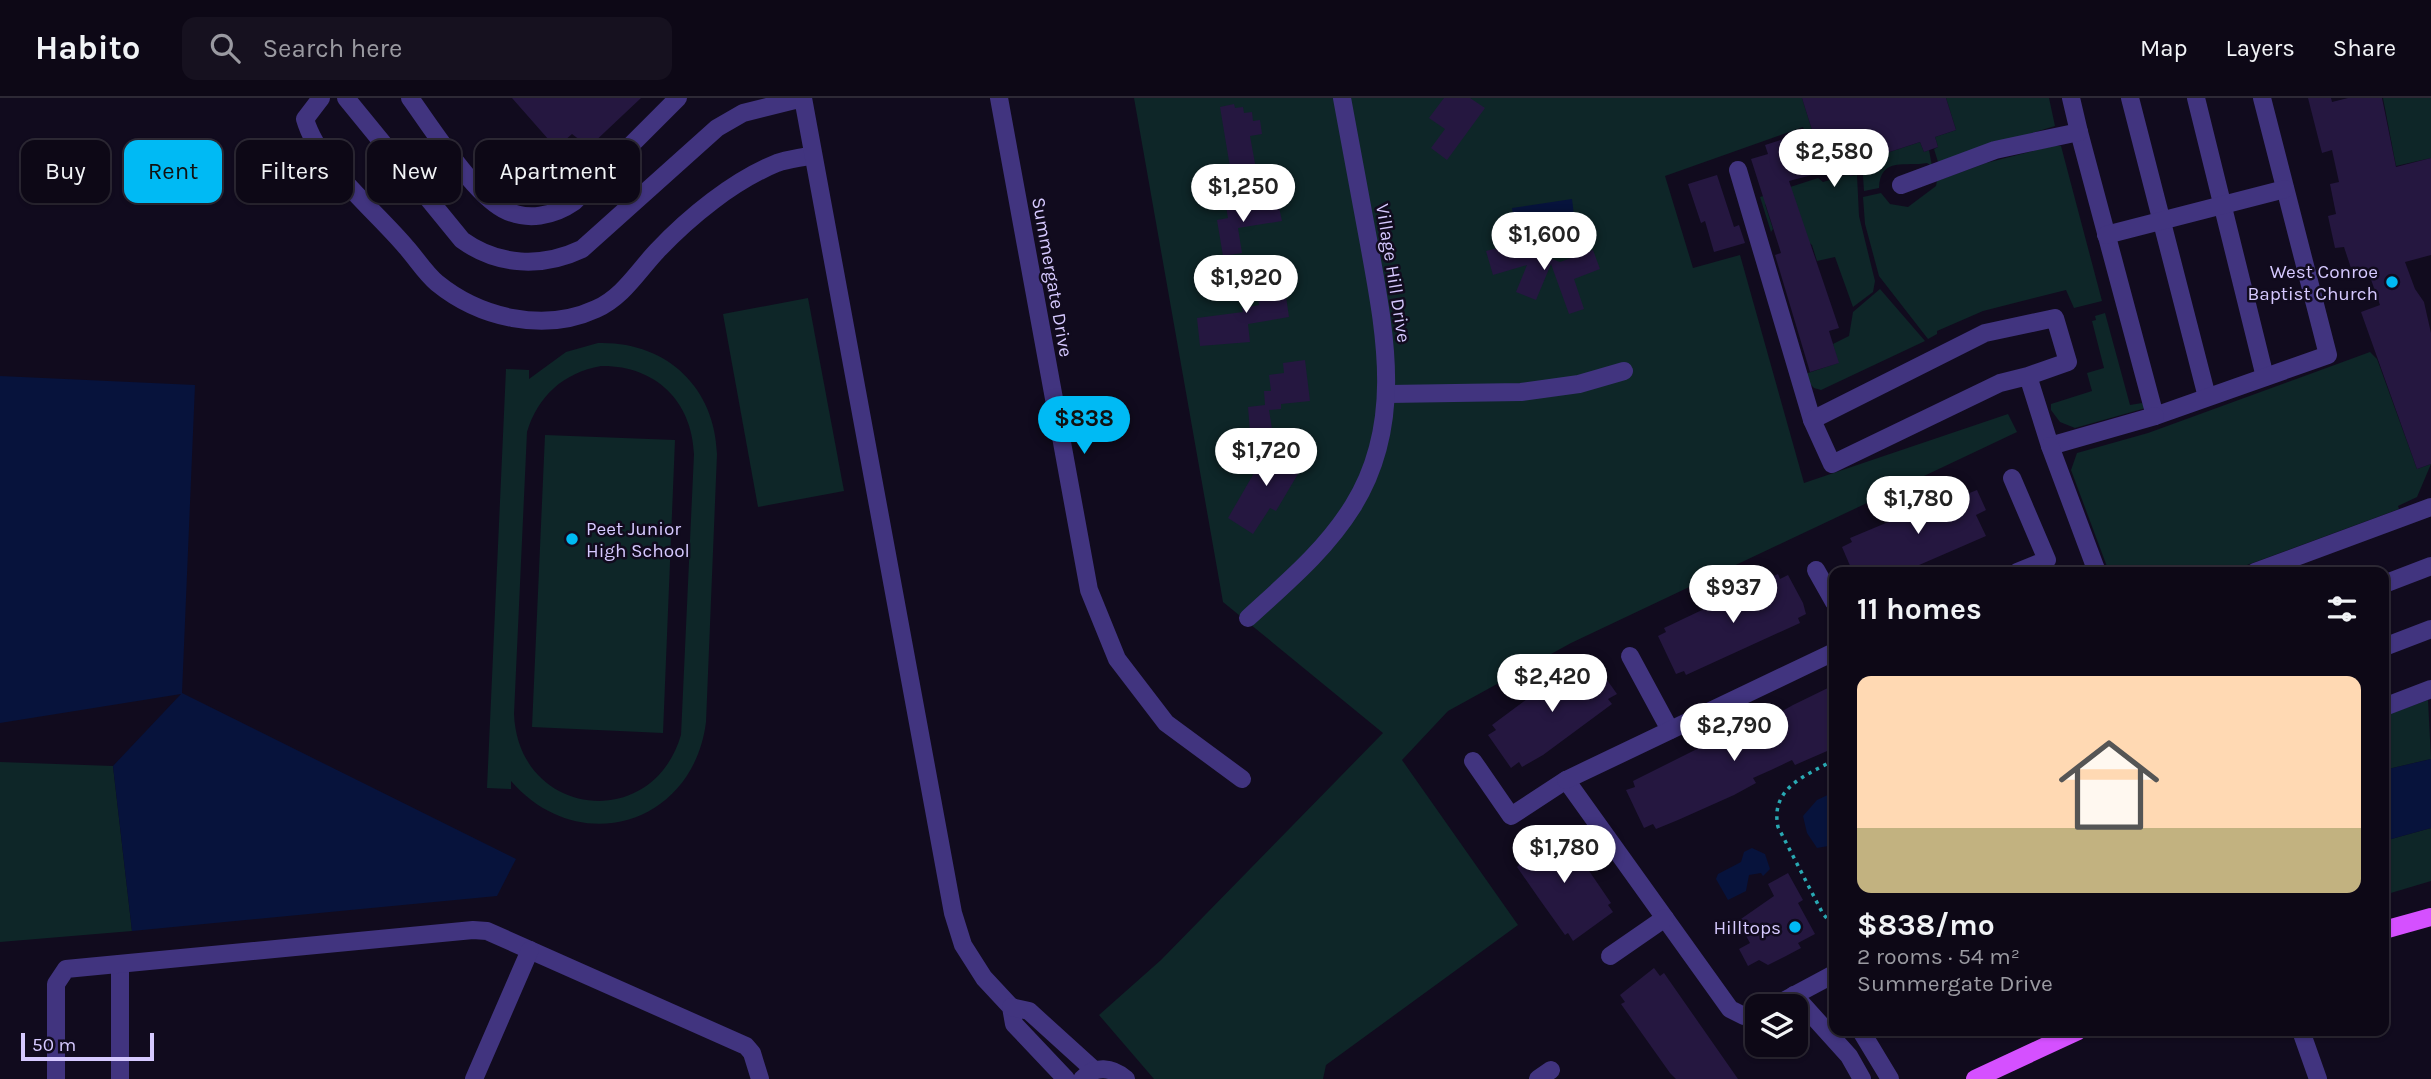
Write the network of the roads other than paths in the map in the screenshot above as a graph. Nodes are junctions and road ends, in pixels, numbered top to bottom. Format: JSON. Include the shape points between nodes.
{"nodes":[{"id":1,"x":321,"y":98,"type":"edge"},
{"id":2,"x":346,"y":98,"type":"edge"},
{"id":3,"x":410,"y":98,"type":"edge"},
{"id":4,"x":678,"y":98,"type":"edge"},
{"id":5,"x":803,"y":98,"type":"edge"},
{"id":6,"x":999,"y":98,"type":"edge"},
{"id":7,"x":1342,"y":98,"type":"edge"},
{"id":8,"x":2071,"y":98,"type":"edge"},
{"id":9,"x":2130,"y":98,"type":"edge"},
{"id":10,"x":2196,"y":98,"type":"edge"},
{"id":11,"x":2262,"y":98,"type":"edge"},
{"id":12,"x":2079,"y":132,"type":"junction"},
{"id":13,"x":813,"y":156,"type":"junction"},
{"id":14,"x":1738,"y":170,"type":"dead end"},
{"id":15,"x":1901,"y":185,"type":"dead end"},
{"id":16,"x":2286,"y":189,"type":"junction"},
{"id":17,"x":2222,"y":206,"type":"junction"},
{"id":18,"x":2161,"y":222,"type":"junction"},
{"id":19,"x":2106,"y":235,"type":"junction"},
{"id":20,"x":1624,"y":371,"type":"dead end"},
{"id":21,"x":2028,"y":376,"type":"junction"},
{"id":22,"x":2265,"y":377,"type":"junction"},
{"id":23,"x":1388,"y":394,"type":"junction"},
{"id":24,"x":2207,"y":397,"type":"junction"},
{"id":25,"x":2155,"y":416,"type":"junction"},
{"id":26,"x":1812,"y":420,"type":"junction"},
{"id":27,"x":2050,"y":446,"type":"junction"},
{"id":28,"x":2012,"y":478,"type":"dead end"},
{"id":29,"x":2431,"y":507,"type":"edge"},
{"id":30,"x":2431,"y":566,"type":"edge"},
{"id":31,"x":2030,"y":567,"type":"edge"},
{"id":32,"x":2095,"y":567,"type":"edge"},
{"id":33,"x":2269,"y":567,"type":"edge"},
{"id":34,"x":1816,"y":570,"type":"dead end"},
{"id":35,"x":2389,"y":582,"type":"edge"},
{"id":36,"x":1829,"y":593,"type":"edge"},
{"id":37,"x":1248,"y":618,"type":"dead end"},
{"id":38,"x":2431,"y":629,"type":"edge"},
{"id":39,"x":2389,"y":645,"type":"edge"},
{"id":40,"x":1829,"y":654,"type":"edge"},
{"id":41,"x":1630,"y":656,"type":"dead end"},
{"id":42,"x":2431,"y":689,"type":"edge"},
{"id":43,"x":2389,"y":705,"type":"edge"},
{"id":44,"x":1670,"y":730,"type":"junction"},
{"id":45,"x":1473,"y":761,"type":"dead end"},
{"id":46,"x":1242,"y":779,"type":"dead end"},
{"id":47,"x":1566,"y":780,"type":"junction"},
{"id":48,"x":2431,"y":917,"type":"edge"},
{"id":49,"x":1665,"y":918,"type":"junction"},
{"id":50,"x":2389,"y":929,"type":"edge"},
{"id":51,"x":530,"y":950,"type":"junction"},
{"id":52,"x":1610,"y":956,"type":"dead end"},
{"id":53,"x":120,"y":964,"type":"junction"},
{"id":54,"x":1829,"y":981,"type":"edge"},
{"id":55,"x":1797,"y":994,"type":"edge"},
{"id":56,"x":1011,"y":1007,"type":"junction"},
{"id":57,"x":1808,"y":1011,"type":"edge"},
{"id":58,"x":1745,"y":1016,"type":"edge"},
{"id":59,"x":1829,"y":1034,"type":"edge"},
{"id":60,"x":1831,"y":1036,"type":"edge"},
{"id":61,"x":1864,"y":1036,"type":"edge"},
{"id":62,"x":2067,"y":1036,"type":"edge"},
{"id":63,"x":2303,"y":1036,"type":"edge"},
{"id":64,"x":1088,"y":1075,"type":"edge"},
{"id":65,"x":56,"y":1079,"type":"edge"},
{"id":66,"x":120,"y":1079,"type":"edge"},
{"id":67,"x":474,"y":1079,"type":"edge"},
{"id":68,"x":760,"y":1079,"type":"edge"},
{"id":69,"x":1066,"y":1079,"type":"edge"},
{"id":70,"x":1126,"y":1079,"type":"edge"},
{"id":71,"x":1862,"y":1079,"type":"edge"},
{"id":72,"x":1890,"y":1079,"type":"edge"},
{"id":73,"x":1975,"y":1079,"type":"edge"},
{"id":74,"x":2318,"y":1079,"type":"edge"}],
"edges":[{"from":1,"to":13,"type":"street","via":[[305,119],[310,136],[353,188],[435,282],[473,308],[513,319],[557,320],[597,309],[631,284],[657,251],[698,213],[778,163]]},
{"from":2,"to":5,"type":"street","via":[[462,240],[480,253],[514,262],[537,262],[582,250],[717,128],[743,113]]},
{"from":3,"to":4,"type":"street","via":[[482,192],[504,210],[532,216],[554,215],[574,202]]},
{"from":5,"to":13,"type":"street"},
{"from":6,"to":46,"type":"street","name":"Summergate Drive","via":[[1089,590],[1116,659],[1167,723]]},
{"from":7,"to":23,"type":"street","name":"Village Hill Drive","via":[[1386,335]]},
{"from":8,"to":12,"type":"street"},
{"from":9,"to":18,"type":"street"},
{"from":10,"to":17,"type":"street"},
{"from":11,"to":16,"type":"street"},
{"from":12,"to":15,"type":"street","via":[[1995,150]]},
{"from":12,"to":19,"type":"street"},
{"from":13,"to":56,"type":"street","via":[[954,913],[963,945],[984,978]]},
{"from":14,"to":26,"type":"street"},
{"from":16,"to":17,"type":"street"},
{"from":16,"to":22,"type":"street","via":[[2328,355]]},
{"from":17,"to":18,"type":"street"},
{"from":17,"to":22,"type":"street"},
{"from":18,"to":19,"type":"street"},
{"from":18,"to":24,"type":"street"},
{"from":19,"to":25,"type":"street"},
{"from":20,"to":23,"type":"street","via":[[1579,384],[1521,392]]},
{"from":21,"to":26,"type":"street","via":[[2000,383],[1832,464]]},
{"from":21,"to":26,"type":"street","via":[[2068,362],[2055,318],[1985,332]]},
{"from":21,"to":27,"type":"street"},
{"from":22,"to":24,"type":"street"},
{"from":23,"to":37,"type":"street","name":"Village Hill Drive","via":[[1371,469],[1354,504],[1333,536]]},
{"from":24,"to":25,"type":"street"},
{"from":25,"to":27,"type":"street"},
{"from":27,"to":32,"type":"street"},
{"from":28,"to":31,"type":"street","via":[[2047,560]]},
{"from":29,"to":33,"type":"street"},
{"from":30,"to":35,"type":"street"},
{"from":34,"to":36,"type":"street"},
{"from":38,"to":39,"type":"street"},
{"from":40,"to":44,"type":"street"},
{"from":41,"to":44,"type":"street"},
{"from":42,"to":43,"type":"street"},
{"from":44,"to":47,"type":"street"},
{"from":45,"to":47,"type":"street","via":[[1511,816]]},
{"from":47,"to":49,"type":"street"},
{"from":48,"to":50,"type":"main road"},
{"from":49,"to":52,"type":"street"},
{"from":49,"to":58,"type":"street","via":[[1730,1009]]},
{"from":51,"to":53,"type":"street","via":[[487,931],[473,930]]},
{"from":51,"to":67,"type":"street"},
{"from":51,"to":68,"type":"street","via":[[746,1046]]},
{"from":53,"to":65,"type":"street","via":[[65,969],[59,975]]},
{"from":53,"to":66,"type":"street"},
{"from":54,"to":55,"type":"street"},
{"from":56,"to":64,"type":"street","via":[[1029,1011]]},
{"from":56,"to":69,"type":"street","via":[[1014,1024]]},
{"from":57,"to":59,"type":"street"},
{"from":60,"to":71,"type":"street"},
{"from":61,"to":72,"type":"street"},
{"from":62,"to":73,"type":"main road"},
{"from":63,"to":74,"type":"street"},
{"from":64,"to":70,"type":"street","via":[[1116,1071]]}]}
